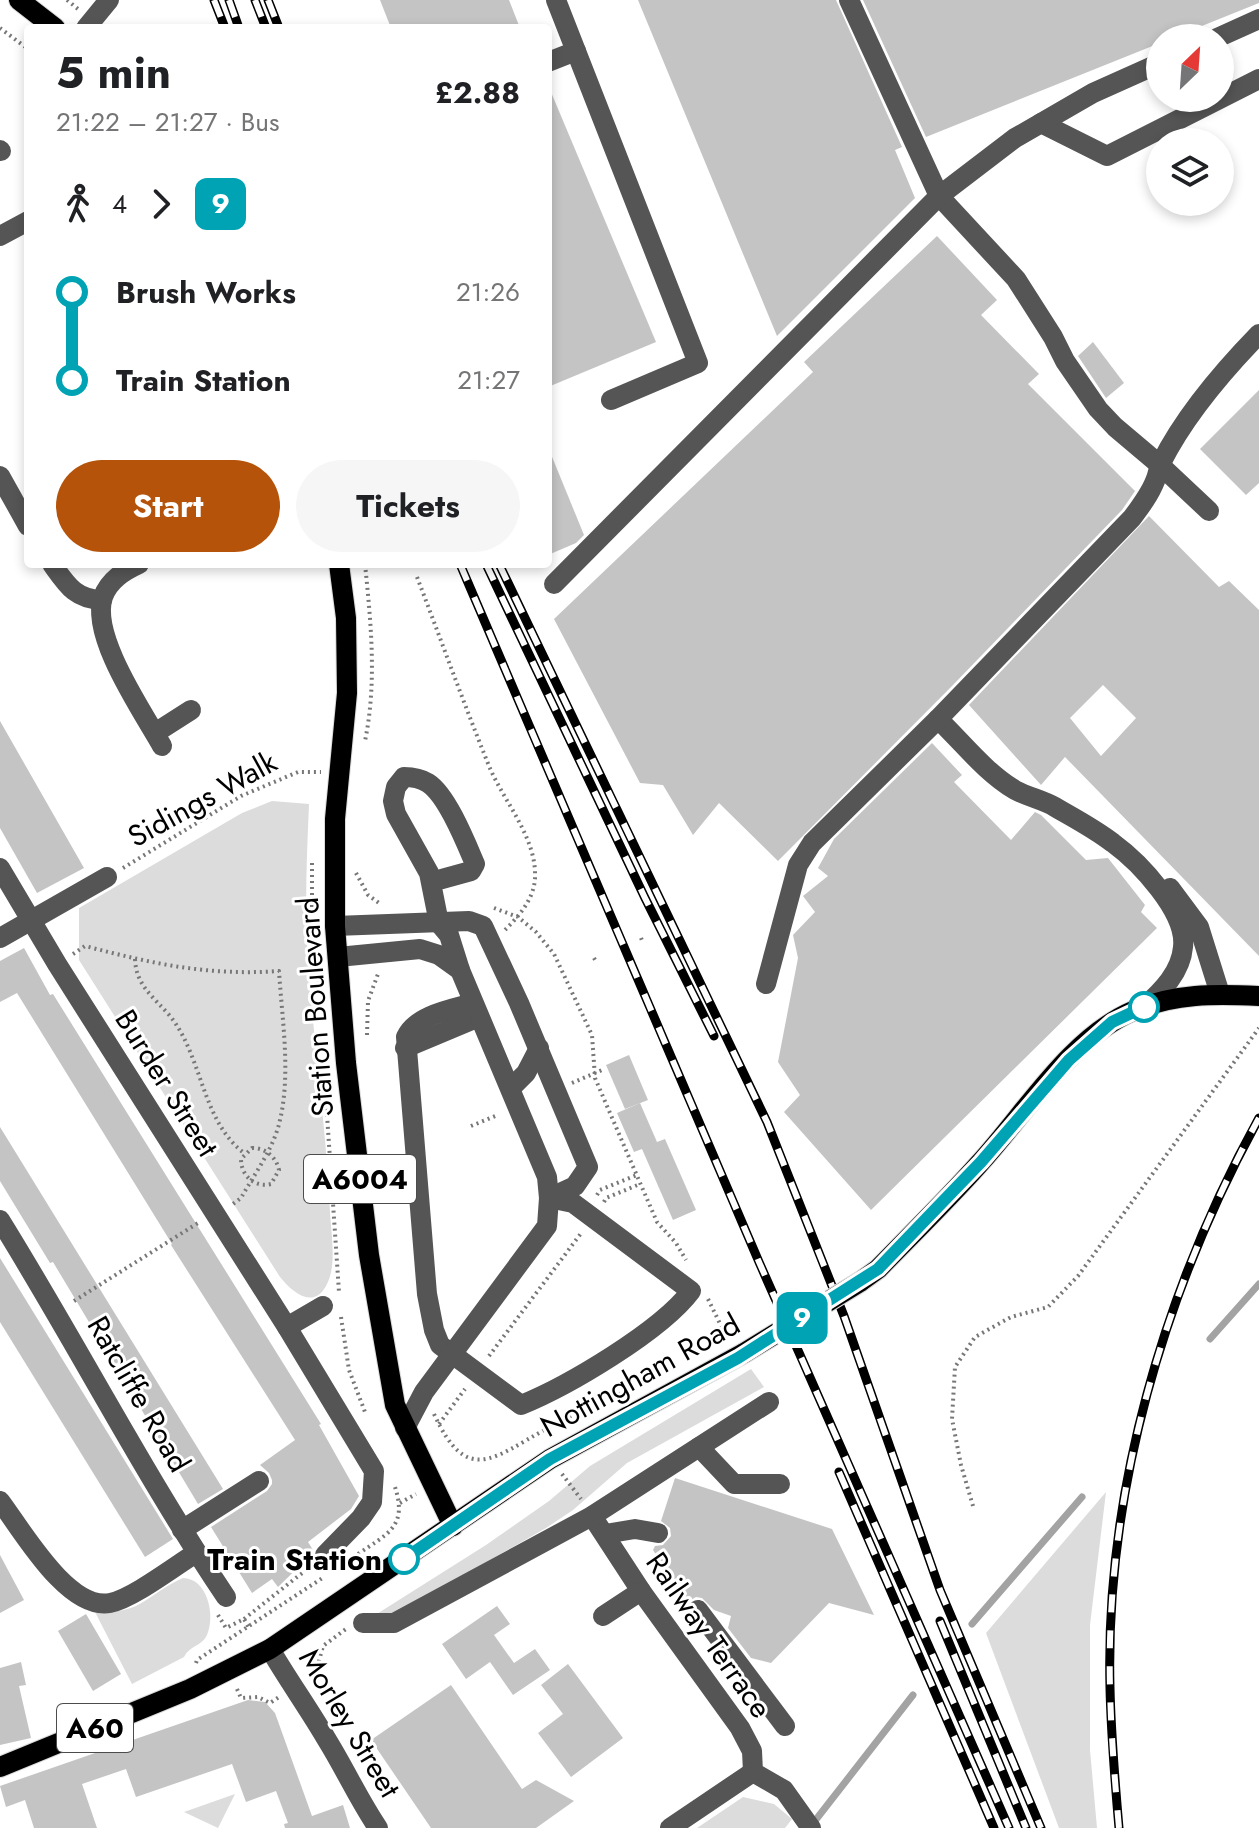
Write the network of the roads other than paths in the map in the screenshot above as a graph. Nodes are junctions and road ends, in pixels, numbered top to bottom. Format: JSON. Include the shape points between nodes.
{"nodes":[{"id":1,"x":19,"y":0,"type":"edge"},
{"id":2,"x":109,"y":0,"type":"edge"},
{"id":3,"x":556,"y":0,"type":"edge"},
{"id":4,"x":849,"y":0,"type":"edge"},
{"id":5,"x":1259,"y":19,"type":"edge"},
{"id":6,"x":50,"y":24,"type":"edge"},
{"id":7,"x":89,"y":24,"type":"edge"},
{"id":8,"x":1234,"y":30,"type":"edge"},
{"id":9,"x":576,"y":51,"type":"junction"},
{"id":10,"x":552,"y":60,"type":"edge"},
{"id":11,"x":1146,"y":69,"type":"edge"},
{"id":12,"x":1259,"y":79,"type":"edge"},
{"id":13,"x":1041,"y":123,"type":"junction"},
{"id":14,"x":939,"y":196,"type":"junction"},
{"id":15,"x":24,"y":223,"type":"edge"},
{"id":16,"x":0,"y":236,"type":"edge"},
{"id":17,"x":1259,"y":334,"type":"edge"},
{"id":18,"x":611,"y":400,"type":"dead end"},
{"id":19,"x":1160,"y":465,"type":"junction"},
{"id":20,"x":0,"y":476,"type":"edge"},
{"id":21,"x":20,"y":494,"type":"edge"},
{"id":22,"x":1209,"y":511,"type":"dead end"},
{"id":23,"x":55,"y":568,"type":"edge"},
{"id":24,"x":130,"y":568,"type":"edge"},
{"id":25,"x":340,"y":568,"type":"edge"},
{"id":26,"x":554,"y":584,"type":"dead end"},
{"id":27,"x":102,"y":600,"type":"junction"},
{"id":28,"x":191,"y":710,"type":"dead end"},
{"id":29,"x":938,"y":719,"type":"junction"},
{"id":30,"x":0,"y":868,"type":"edge"},
{"id":31,"x":1149,"y":876,"type":"junction"},
{"id":32,"x":107,"y":877,"type":"road end"},
{"id":33,"x":431,"y":882,"type":"junction"},
{"id":34,"x":31,"y":921,"type":"junction"},
{"id":35,"x":439,"y":923,"type":"junction"},
{"id":36,"x":335,"y":926,"type":"junction"},
{"id":37,"x":0,"y":938,"type":"edge"},
{"id":38,"x":338,"y":957,"type":"junction"},
{"id":39,"x":460,"y":970,"type":"junction"},
{"id":40,"x":766,"y":984,"type":"dead end"},
{"id":41,"x":1220,"y":994,"type":"junction"},
{"id":42,"x":1259,"y":996,"type":"edge"},
{"id":43,"x":1144,"y":1007,"type":"junction"},
{"id":44,"x":476,"y":1010,"type":"junction"},
{"id":45,"x":539,"y":1048,"type":"junction"},
{"id":46,"x":511,"y":1088,"type":"junction"},
{"id":47,"x":549,"y":1198,"type":"junction"},
{"id":48,"x":0,"y":1220,"type":"edge"},
{"id":49,"x":323,"y":1306,"type":"dead end"},
{"id":50,"x":287,"y":1327,"type":"junction"},
{"id":51,"x":451,"y":1355,"type":"junction"},
{"id":52,"x":769,"y":1402,"type":"dead end"},
{"id":53,"x":405,"y":1428,"type":"junction"},
{"id":54,"x":699,"y":1447,"type":"junction"},
{"id":55,"x":259,"y":1481,"type":"dead end"},
{"id":56,"x":780,"y":1484,"type":"dead end"},
{"id":57,"x":0,"y":1501,"type":"edge"},
{"id":58,"x":587,"y":1509,"type":"junction"},
{"id":59,"x":453,"y":1526,"type":"junction"},
{"id":60,"x":182,"y":1530,"type":"junction"},
{"id":61,"x":658,"y":1533,"type":"dead end"},
{"id":62,"x":605,"y":1534,"type":"junction"},
{"id":63,"x":196,"y":1553,"type":"junction"},
{"id":64,"x":325,"y":1555,"type":"road end"},
{"id":65,"x":641,"y":1591,"type":"junction"},
{"id":66,"x":226,"y":1597,"type":"dead end"},
{"id":67,"x":698,"y":1610,"type":"dead end"},
{"id":68,"x":603,"y":1616,"type":"dead end"},
{"id":69,"x":363,"y":1623,"type":"road end"},
{"id":70,"x":270,"y":1649,"type":"junction"},
{"id":71,"x":731,"y":1656,"type":"junction"},
{"id":72,"x":704,"y":1677,"type":"junction"},
{"id":73,"x":785,"y":1726,"type":"dead end"},
{"id":74,"x":0,"y":1767,"type":"edge"},
{"id":75,"x":753,"y":1772,"type":"junction"},
{"id":76,"x":808,"y":1824,"type":"edge"},
{"id":77,"x":378,"y":1828,"type":"edge"},
{"id":78,"x":670,"y":1828,"type":"edge"}],
"edges":[{"from":1,"to":6,"type":"main road"},
{"from":2,"to":7,"type":"street"},
{"from":3,"to":9,"type":"street"},
{"from":4,"to":14,"type":"street"},
{"from":5,"to":8,"type":"street"},
{"from":9,"to":10,"type":"street"},
{"from":9,"to":18,"type":"street","via":[[698,363]]},
{"from":11,"to":13,"type":"street"},
{"from":12,"to":13,"type":"street","via":[[1107,156]]},
{"from":13,"to":14,"type":"street"},
{"from":14,"to":19,"type":"street","via":[[1016,279],[1098,409]]},
{"from":14,"to":26,"type":"street"},
{"from":15,"to":16,"type":"street"},
{"from":17,"to":19,"type":"street","via":[[1205,396]]},
{"from":19,"to":22,"type":"street"},
{"from":19,"to":29,"type":"street","via":[[1132,518]]},
{"from":20,"to":21,"type":"street"},
{"from":23,"to":27,"type":"street","via":[[85,599]]},
{"from":24,"to":27,"type":"street","via":[[110,584]]},
{"from":25,"to":36,"type":"main road","name":"Station Boulevard","number":"A6004","via":[[347,693],[335,819]]},
{"from":27,"to":28,"type":"street","via":[[114,663],[159,739]]},
{"from":29,"to":31,"type":"street","via":[[1002,780],[1113,843]]},
{"from":29,"to":40,"type":"street","via":[[812,843],[798,865]]},
{"from":30,"to":34,"type":"street","name":"Burder Street"},
{"from":31,"to":41,"type":"street","via":[[1174,892],[1199,927]]},
{"from":31,"to":43,"type":"street","via":[[1180,925],[1184,944],[1171,980]]},
{"from":32,"to":34,"type":"street"},
{"from":33,"to":33,"type":"street","via":[[471,871],[475,864],[441,794],[415,777],[404,777],[396,787],[396,814]]},
{"from":33,"to":35,"type":"street"},
{"from":34,"to":37,"type":"street"},
{"from":34,"to":50,"type":"street","name":"Burder Street"},
{"from":35,"to":36,"type":"street"},
{"from":35,"to":39,"type":"street","via":[[449,935]]},
{"from":35,"to":45,"type":"street","via":[[483,926]]},
{"from":36,"to":38,"type":"main road","name":"Station Boulevard","number":"A6004"},
{"from":38,"to":39,"type":"street","via":[[410,948],[429,951]]},
{"from":38,"to":53,"type":"main road","name":"Station Boulevard","number":"A6004","via":[[369,1255],[395,1405]]},
{"from":39,"to":44,"type":"street"},
{"from":41,"to":42,"type":"main road","name":"Nottingham Road","number":"A60"},
{"from":41,"to":43,"type":"main road","name":"Nottingham Road","number":"A60","via":[[1195,994]]},
{"from":43,"to":59,"type":"main road","name":"Nottingham Road","number":"A60","bridge":true,"via":[[1112,1022],[1074,1055],[878,1269],[561,1452]]},
{"from":44,"to":46,"type":"street"},
{"from":44,"to":51,"type":"street","via":[[448,1010],[416,1024],[405,1048],[427,1294],[437,1340]]},
{"from":45,"to":46,"type":"street"},
{"from":45,"to":47,"type":"street","via":[[588,1167],[575,1186]]},
{"from":46,"to":47,"type":"street","via":[[547,1177]]},
{"from":47,"to":51,"type":"street","via":[[547,1226]]},
{"from":47,"to":51,"type":"street","via":[[573,1203],[691,1291],[648,1332],[524,1404]]},
{"from":48,"to":60,"type":"street","name":"Ratcliffe Road"},
{"from":49,"to":50,"type":"street"},
{"from":50,"to":64,"type":"street","name":"Burder Street","via":[[374,1471],[380,1507],[361,1518]]},
{"from":51,"to":53,"type":"street"},
{"from":52,"to":54,"type":"street"},
{"from":53,"to":59,"type":"main road","name":"Station Boulevard","number":"A6004"},
{"from":54,"to":56,"type":"street","via":[[734,1484]]},
{"from":54,"to":58,"type":"street"},
{"from":55,"to":60,"type":"street"},
{"from":57,"to":63,"type":"street","via":[[67,1589],[91,1602],[122,1599]]},
{"from":58,"to":62,"type":"street","name":"Railway Terrace"},
{"from":58,"to":69,"type":"street","via":[[394,1623]]},
{"from":59,"to":70,"type":"main road","name":"Nottingham Road","number":"A60"},
{"from":60,"to":63,"type":"street","name":"Ratcliffe Road"},
{"from":61,"to":62,"type":"street","via":[[635,1529]]},
{"from":62,"to":65,"type":"street","name":"Railway Terrace"},
{"from":63,"to":66,"type":"street","name":"Ratcliffe Road"},
{"from":65,"to":68,"type":"street"},
{"from":65,"to":72,"type":"street","name":"Railway Terrace"},
{"from":67,"to":71,"type":"street"},
{"from":70,"to":74,"type":"main road","name":"Nottingham Road","number":"A60"},
{"from":70,"to":77,"type":"street","name":"Morley Street"},
{"from":71,"to":72,"type":"street"},
{"from":71,"to":73,"type":"street"},
{"from":72,"to":75,"type":"street","name":"Railway Terrace","via":[[746,1739]]},
{"from":75,"to":76,"type":"street","via":[[784,1790]]},
{"from":75,"to":78,"type":"street"}]}
